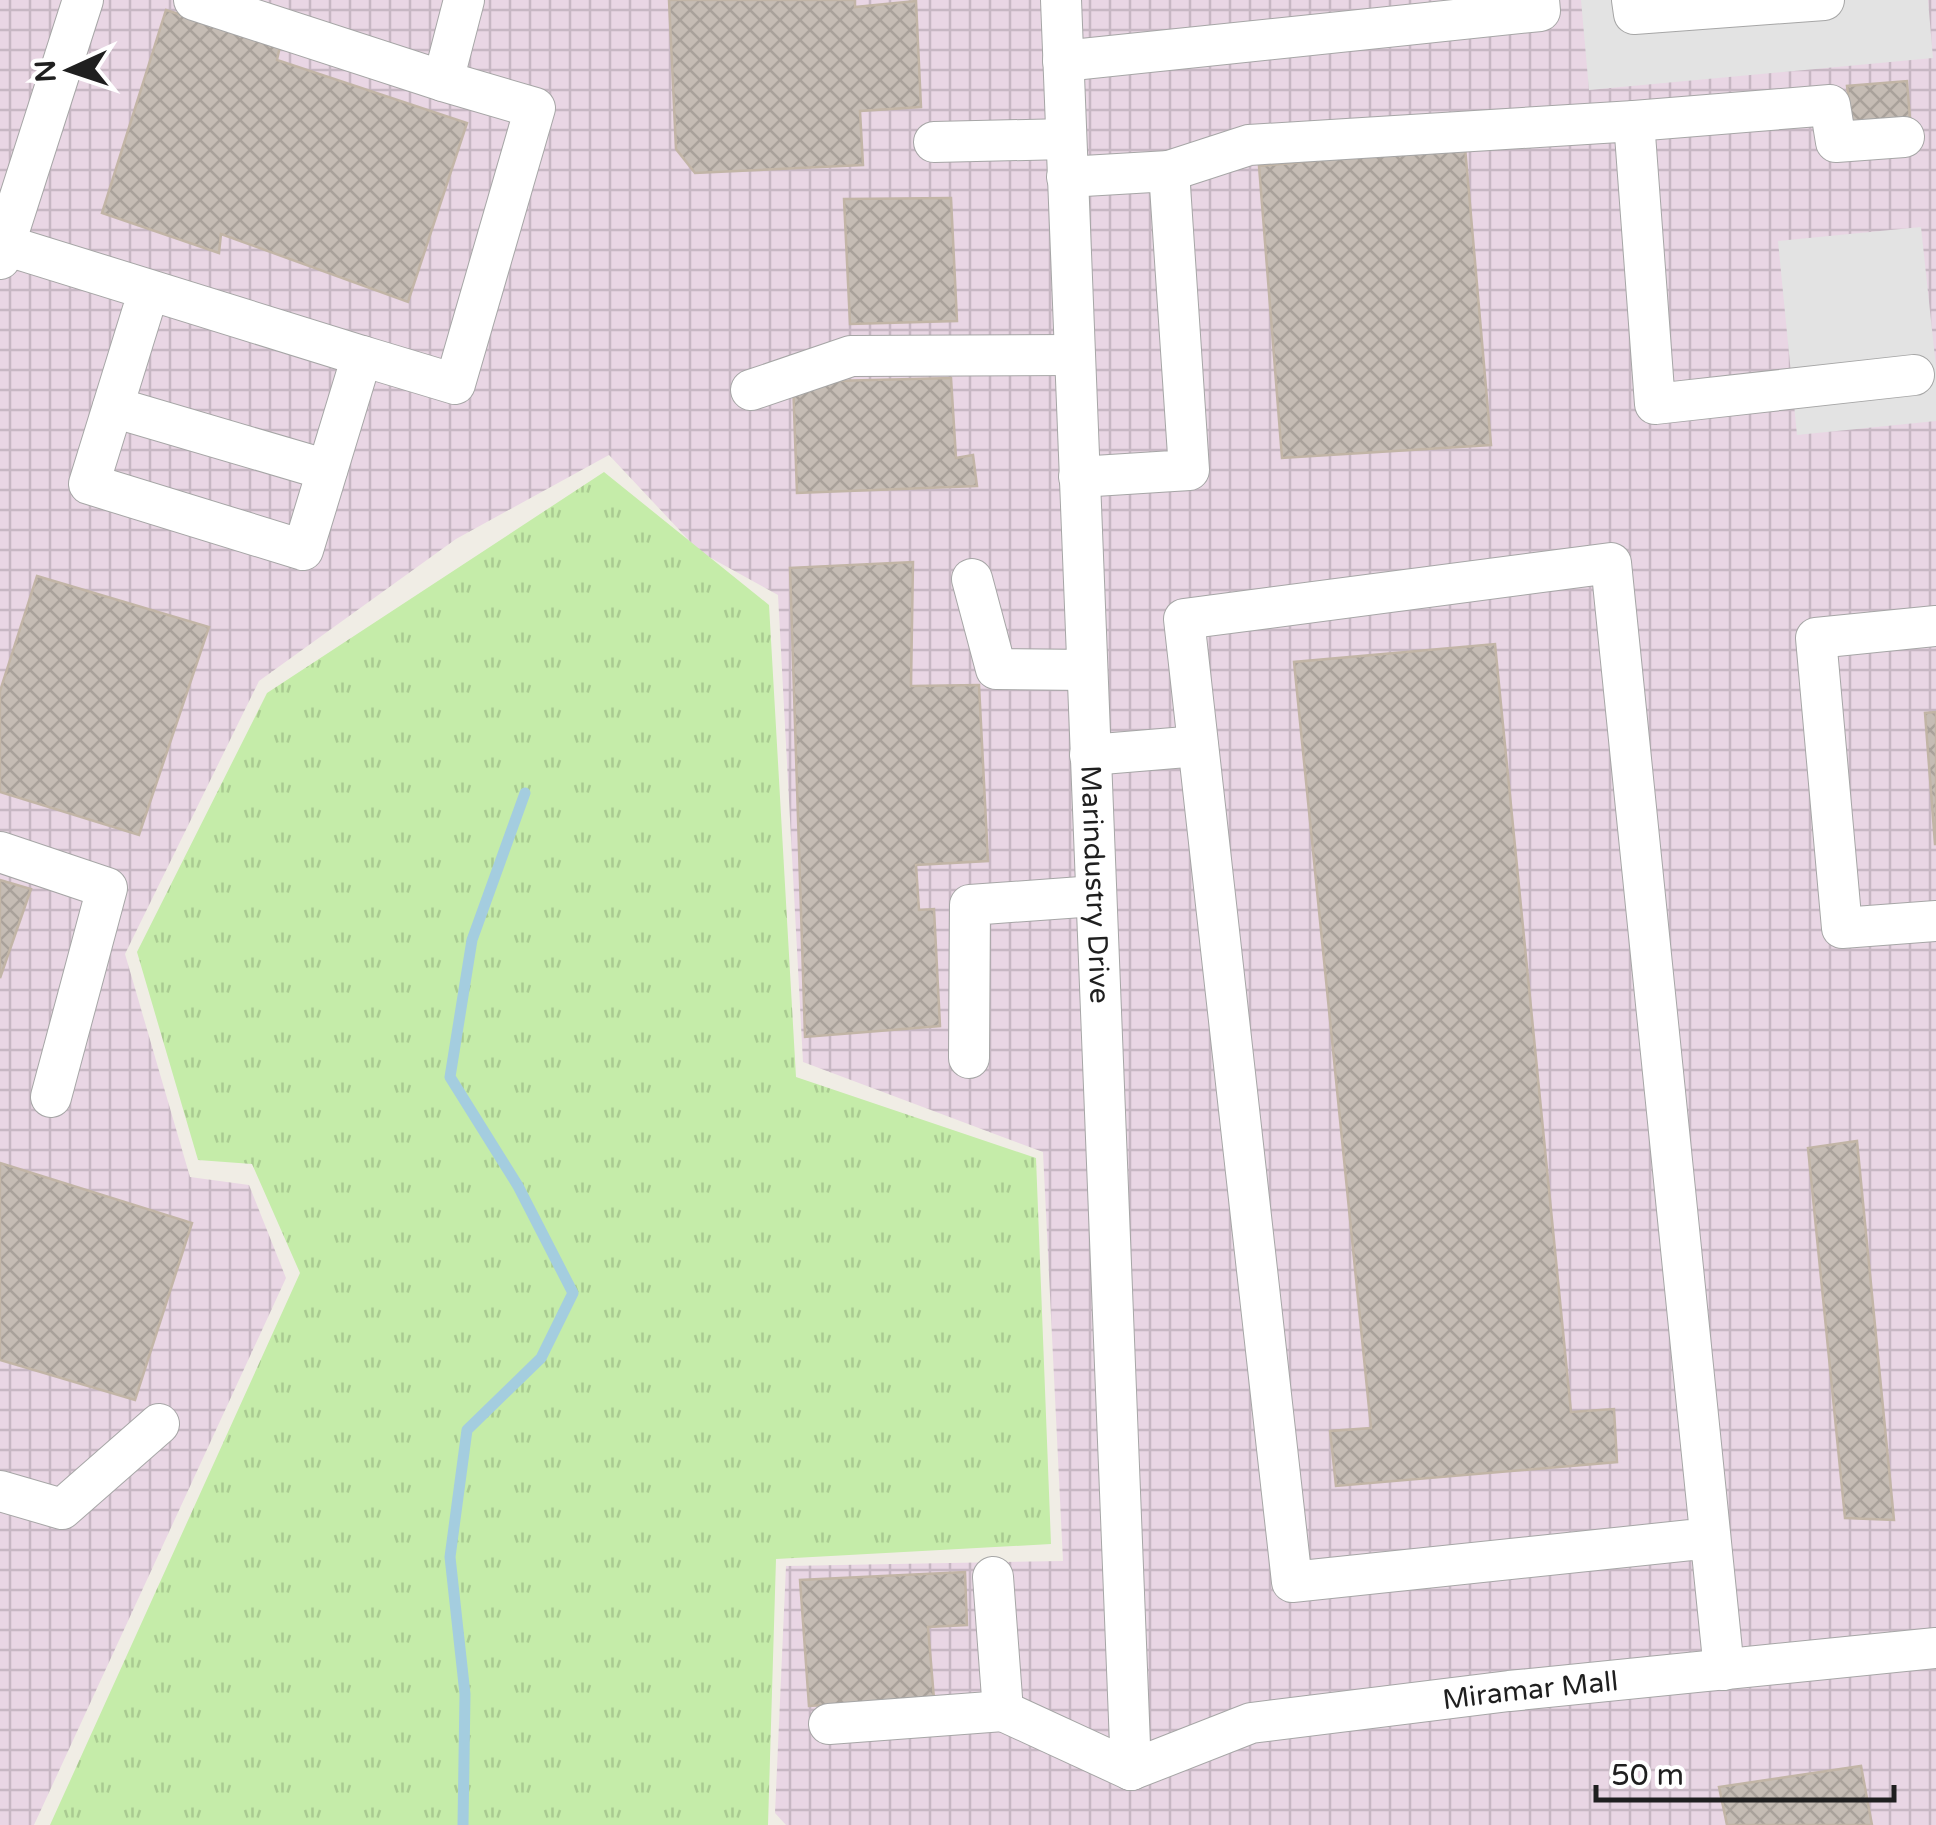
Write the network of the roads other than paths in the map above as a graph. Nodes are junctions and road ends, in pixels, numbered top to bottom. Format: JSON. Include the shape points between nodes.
{"nodes":[{"id":1,"x":83,"y":0,"type":"edge"},
{"id":2,"x":464,"y":0,"type":"edge"},
{"id":3,"x":1060,"y":0,"type":"edge"},
{"id":4,"x":1539,"y":0,"type":"edge"},
{"id":5,"x":1632,"y":0,"type":"edge"},
{"id":6,"x":1824,"y":0,"type":"edge"},
{"id":7,"x":205,"y":2,"type":"edge"},
{"id":8,"x":1746,"y":3,"type":"edge"},
{"id":9,"x":1063,"y":61,"type":"junction"},
{"id":10,"x":444,"y":81,"type":"junction"},
{"id":11,"x":1634,"y":121,"type":"junction"},
{"id":12,"x":1904,"y":137,"type":"dead end"},
{"id":13,"x":934,"y":142,"type":"dead end"},
{"id":14,"x":1067,"y":158,"type":"junction"},
{"id":15,"x":1169,"y":170,"type":"junction"},
{"id":16,"x":2,"y":249,"type":"edge"},
{"id":17,"x":149,"y":290,"type":"junction"},
{"id":18,"x":1074,"y":355,"type":"junction"},
{"id":19,"x":362,"y":356,"type":"junction"},
{"id":20,"x":1914,"y":374,"type":"dead end"},
{"id":21,"x":751,"y":390,"type":"dead end"},
{"id":22,"x":112,"y":407,"type":"junction"},
{"id":23,"x":328,"y":470,"type":"junction"},
{"id":24,"x":1079,"y":477,"type":"junction"},
{"id":25,"x":972,"y":579,"type":"dead end"},
{"id":26,"x":1936,"y":626,"type":"edge"},
{"id":27,"x":1087,"y":670,"type":"junction"},
{"id":28,"x":1198,"y":746,"type":"junction"},
{"id":29,"x":1090,"y":755,"type":"junction"},
{"id":30,"x":0,"y":852,"type":"edge"},
{"id":31,"x":1095,"y":896,"type":"junction"},
{"id":32,"x":1936,"y":921,"type":"edge"},
{"id":33,"x":968,"y":1058,"type":"dead end"},
{"id":34,"x":51,"y":1097,"type":"dead end"},
{"id":35,"x":159,"y":1424,"type":"dead end"},
{"id":36,"x":0,"y":1491,"type":"edge"},
{"id":37,"x":1710,"y":1538,"type":"junction"},
{"id":38,"x":993,"y":1577,"type":"dead end"},
{"id":39,"x":1936,"y":1648,"type":"edge"},
{"id":40,"x":1724,"y":1670,"type":"junction"},
{"id":41,"x":1003,"y":1711,"type":"junction"},
{"id":42,"x":829,"y":1724,"type":"dead end"},
{"id":43,"x":1131,"y":1770,"type":"junction"}],
"edges":[{"from":1,"to":16,"type":"street"},
{"from":2,"to":10,"type":"street"},
{"from":3,"to":9,"type":"street","name":"Marindustry Drive"},
{"from":4,"to":9,"type":"street","via":[[1540,11]]},
{"from":5,"to":8,"type":"street","via":[[1634,14]]},
{"from":6,"to":8,"type":"street"},
{"from":7,"to":10,"type":"street"},
{"from":9,"to":14,"type":"street","name":"Marindustry Drive"},
{"from":10,"to":19,"type":"street","via":[[535,108],[455,384]]},
{"from":11,"to":12,"type":"street","via":[[1830,105],[1836,142]]},
{"from":11,"to":15,"type":"street","via":[[1249,145]]},
{"from":11,"to":20,"type":"street","via":[[1654,404]]},
{"from":13,"to":14,"type":"street"},
{"from":14,"to":15,"type":"street"},
{"from":14,"to":18,"type":"street","name":"Marindustry Drive"},
{"from":15,"to":24,"type":"street","via":[[1190,470]]},
{"from":16,"to":17,"type":"street"},
{"from":17,"to":19,"type":"street"},
{"from":17,"to":22,"type":"street"},
{"from":18,"to":21,"type":"street","via":[[851,356]]},
{"from":18,"to":24,"type":"street","name":"Marindustry Drive"},
{"from":19,"to":23,"type":"street"},
{"from":22,"to":23,"type":"street"},
{"from":22,"to":23,"type":"street","via":[[89,484],[303,550]]},
{"from":24,"to":27,"type":"street","name":"Marindustry Drive"},
{"from":25,"to":27,"type":"street","via":[[996,669]]},
{"from":26,"to":32,"type":"street","via":[[1816,638],[1842,928]]},
{"from":27,"to":29,"type":"street","name":"Marindustry Drive"},
{"from":28,"to":29,"type":"street"},
{"from":28,"to":37,"type":"street","via":[[1292,1582]]},
{"from":28,"to":37,"type":"street","via":[[1184,618],[1611,564]]},
{"from":29,"to":31,"type":"street","name":"Marindustry Drive"},
{"from":30,"to":34,"type":"street","via":[[108,888]]},
{"from":31,"to":33,"type":"street","via":[[970,904]]},
{"from":31,"to":43,"type":"street","name":"Marindustry Drive"},
{"from":35,"to":36,"type":"street","via":[[62,1509]]},
{"from":37,"to":40,"type":"street"},
{"from":38,"to":41,"type":"street"},
{"from":39,"to":40,"type":"street","name":"Miramar Mall"},
{"from":40,"to":43,"type":"street","name":"Miramar Mall","via":[[1250,1724]]},
{"from":41,"to":42,"type":"street"},
{"from":41,"to":43,"type":"street"}]}
